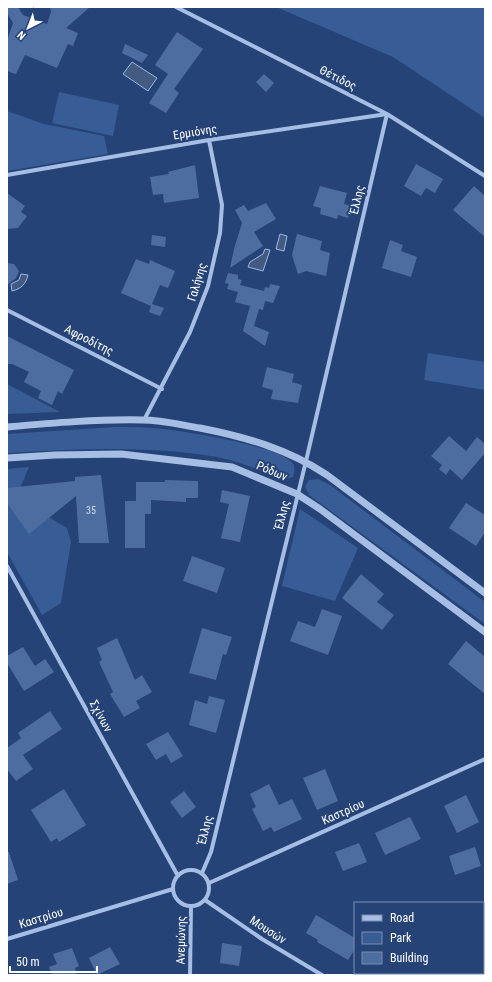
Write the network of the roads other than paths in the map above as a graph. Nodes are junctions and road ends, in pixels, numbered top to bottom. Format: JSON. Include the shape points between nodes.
{"nodes":[{"id":1,"x":176,"y":7,"type":"edge"},
{"id":2,"x":387,"y":114,"type":"junction"},
{"id":3,"x":209,"y":140,"type":"junction"},
{"id":4,"x":7,"y":174,"type":"edge"},
{"id":5,"x":485,"y":176,"type":"edge"},
{"id":6,"x":7,"y":310,"type":"edge"},
{"id":7,"x":162,"y":389,"type":"junction"},
{"id":8,"x":144,"y":420,"type":"junction"},
{"id":9,"x":7,"y":427,"type":"edge"},
{"id":10,"x":7,"y":458,"type":"edge"},
{"id":11,"x":306,"y":461,"type":"junction"},
{"id":12,"x":297,"y":494,"type":"junction"},
{"id":13,"x":7,"y":566,"type":"edge"},
{"id":14,"x":485,"y":593,"type":"edge"},
{"id":15,"x":485,"y":632,"type":"edge"},
{"id":16,"x":485,"y":759,"type":"edge"},
{"id":17,"x":202,"y":873,"type":"junction"},
{"id":18,"x":178,"y":876,"type":"junction"},
{"id":19,"x":209,"y":883,"type":"junction"},
{"id":20,"x":173,"y":889,"type":"junction"},
{"id":21,"x":205,"y":900,"type":"junction"},
{"id":22,"x":191,"y":906,"type":"junction"},
{"id":23,"x":7,"y":939,"type":"edge"},
{"id":24,"x":190,"y":975,"type":"edge"},
{"id":25,"x":322,"y":975,"type":"edge"}],
"edges":[{"from":1,"to":2,"type":"street","name":"Θέτιδος"},
{"from":2,"to":3,"type":"street","name":"Ερμιόνης"},
{"from":2,"to":5,"type":"street","name":"Θέτιδος"},
{"from":2,"to":11,"type":"street","name":"Έλλης"},
{"from":3,"to":4,"type":"street","name":"Ερμιόνης"},
{"from":3,"to":7,"type":"street","name":"Γαλήνης","via":[[222,205],[220,233],[208,286],[190,332]]},
{"from":6,"to":7,"type":"street","name":"Αφροδίτης"},
{"from":7,"to":8,"type":"street","name":"Γαλήνης"},
{"from":8,"to":9,"type":"street","name":"Ρόδων"},
{"from":8,"to":11,"type":"street","name":"Ρόδων","via":[[234,436],[279,449]]},
{"from":10,"to":12,"type":"street","name":"Ρόδων","via":[[121,454],[232,467]]},
{"from":11,"to":12,"type":"street","name":"Έλλης"},
{"from":11,"to":14,"type":"street","name":"Ρόδων"},
{"from":12,"to":15,"type":"street","name":"Ρόδων"},
{"from":12,"to":17,"type":"street","name":"Έλλης","via":[[211,852]]},
{"from":13,"to":18,"type":"street","name":"Σχίνων"},
{"from":16,"to":19,"type":"street","name":"Καστρίου"},
{"from":17,"to":18,"type":"street","via":[[193,870],[185,871]]},
{"from":17,"to":19,"type":"street"},
{"from":18,"to":20,"type":"street"},
{"from":19,"to":21,"type":"street","via":[[209,892]]},
{"from":20,"to":22,"type":"street","via":[[183,904]]},
{"from":20,"to":23,"type":"street","name":"Καστρίου"},
{"from":21,"to":22,"type":"street"},
{"from":21,"to":25,"type":"street","name":"Μουσών","via":[[262,939]]},
{"from":22,"to":24,"type":"street","name":"Ανεμώνης"}]}
